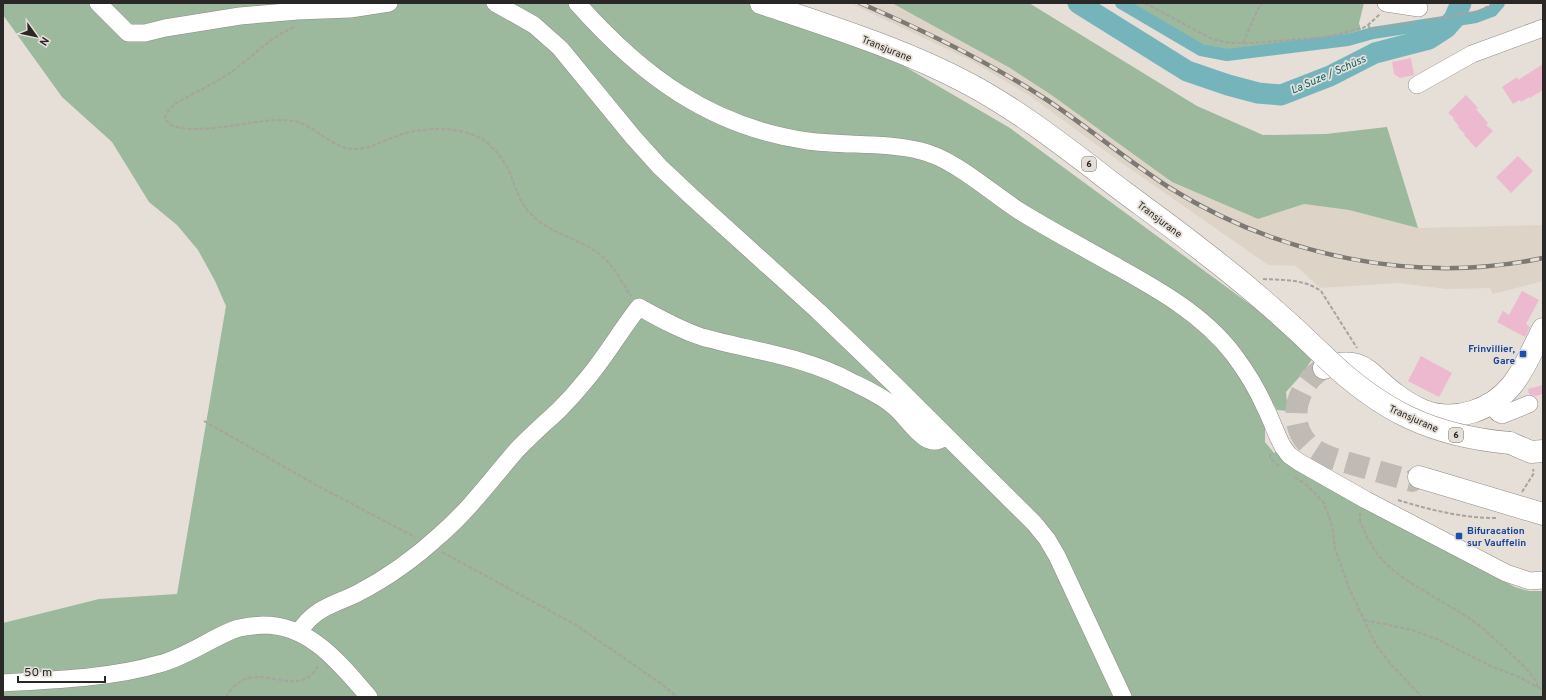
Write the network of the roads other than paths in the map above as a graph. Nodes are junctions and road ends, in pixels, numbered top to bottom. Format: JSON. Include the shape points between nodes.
{"nodes":[{"id":1,"x":98,"y":3,"type":"edge"},
{"id":2,"x":389,"y":3,"type":"edge"},
{"id":3,"x":495,"y":3,"type":"edge"},
{"id":4,"x":577,"y":3,"type":"edge"},
{"id":5,"x":761,"y":3,"type":"edge"},
{"id":6,"x":1386,"y":3,"type":"edge"},
{"id":7,"x":1419,"y":8,"type":"dead end"},
{"id":8,"x":1543,"y":28,"type":"edge"},
{"id":9,"x":1418,"y":85,"type":"dead end"},
{"id":10,"x":1543,"y":329,"type":"edge"},
{"id":11,"x":1327,"y":367,"type":"junction"},
{"id":12,"x":1529,"y":404,"type":"dead end"},
{"id":13,"x":1488,"y":406,"type":"junction"},
{"id":14,"x":946,"y":437,"type":"junction"},
{"id":15,"x":1543,"y":441,"type":"edge"},
{"id":16,"x":1510,"y":442,"type":"junction"},
{"id":17,"x":1543,"y":452,"type":"edge"},
{"id":18,"x":1419,"y":477,"type":"tunnel mouth"},
{"id":19,"x":1543,"y":514,"type":"edge"},
{"id":20,"x":1543,"y":580,"type":"edge"},
{"id":21,"x":299,"y":632,"type":"junction"},
{"id":22,"x":3,"y":683,"type":"edge"},
{"id":23,"x":370,"y":697,"type":"edge"},
{"id":24,"x":1124,"y":697,"type":"edge"}],
"edges":[{"from":1,"to":2,"type":"street","via":[[128,33],[145,33],[240,16],[350,9]]},
{"from":3,"to":14,"type":"street","via":[[534,25],[556,44],[660,167],[818,311]]},
{"from":4,"to":20,"type":"street","via":[[640,66],[663,84],[691,102],[732,120],[783,137],[921,150],[949,162],[1039,223],[1158,290],[1202,321],[1234,354],[1257,390],[1289,455],[1366,500],[1506,574],[1530,581]]},
{"from":5,"to":11,"type":"main road","name":"Transjurane","number":"6","via":[[899,52],[969,84],[998,101],[1075,154],[1205,252],[1279,313]]},
{"from":6,"to":7,"type":"street"},
{"from":8,"to":9,"type":"street","via":[[1472,54]]},
{"from":10,"to":13,"type":"main road","via":[[1515,382]]},
{"from":11,"to":13,"type":"main road","via":[[1339,374],[1357,375],[1381,383],[1425,412],[1455,416]]},
{"from":11,"to":16,"type":"main road","name":"Transjurane","number":"6","bridge":true,"via":[[1383,404],[1425,425],[1459,436]]},
{"from":12,"to":13,"type":"street","via":[[1502,415]]},
{"from":14,"to":21,"type":"street","via":[[935,442],[928,440],[919,434],[892,404],[819,367],[779,354],[701,336],[671,325],[636,303],[602,359],[560,409],[524,442],[457,519],[429,545],[390,572],[358,593],[315,613]]},
{"from":14,"to":24,"type":"street","via":[[1047,539]]},
{"from":15,"to":16,"type":"main road","name":"Transjurane","number":"6"},
{"from":16,"to":17,"type":"main road","via":[[1531,452]]},
{"from":18,"to":19,"type":"main road"},
{"from":21,"to":22,"type":"street","via":[[284,627],[252,626],[234,630],[193,652],[136,670]]},
{"from":21,"to":23,"type":"street","via":[[324,648]]}]}
